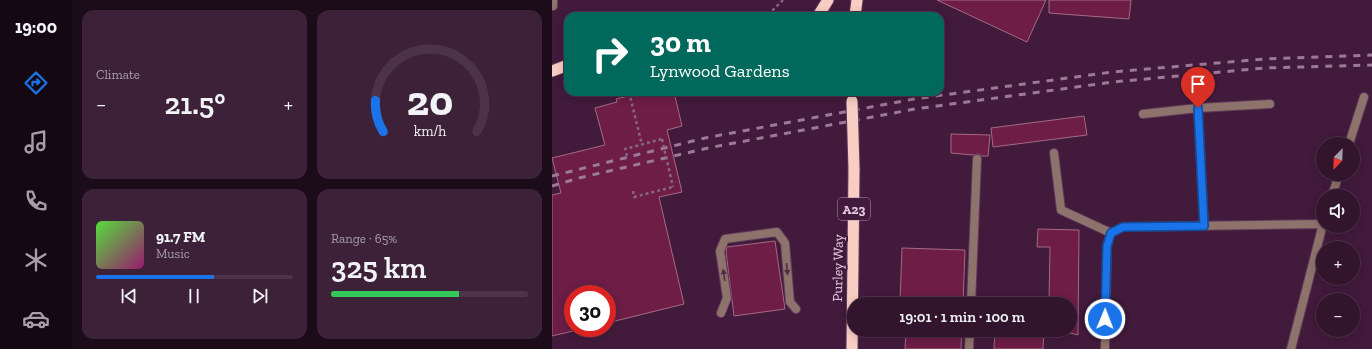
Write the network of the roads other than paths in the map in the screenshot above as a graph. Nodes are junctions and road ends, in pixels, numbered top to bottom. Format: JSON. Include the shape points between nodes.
{"nodes":[{"id":1,"x":828,"y":0,"type":"edge"},
{"id":2,"x":857,"y":0,"type":"edge"},
{"id":3,"x":820,"y":12,"type":"edge"},
{"id":4,"x":856,"y":12,"type":"edge"},
{"id":5,"x":564,"y":66,"type":"edge"},
{"id":6,"x":552,"y":71,"type":"edge"},
{"id":7,"x":852,"y":96,"type":"edge"},
{"id":8,"x":1364,"y":97,"type":"dead end"},
{"id":9,"x":1270,"y":104,"type":"dead end"},
{"id":10,"x":1198,"y":108,"type":"junction"},
{"id":11,"x":1143,"y":114,"type":"dead end"},
{"id":12,"x":1351,"y":137,"type":"edge"},
{"id":13,"x":1054,"y":153,"type":"dead end"},
{"id":14,"x":977,"y":159,"type":"dead end"},
{"id":15,"x":1204,"y":226,"type":"junction"},
{"id":16,"x":1111,"y":233,"type":"junction"},
{"id":17,"x":971,"y":297,"type":"edge"},
{"id":18,"x":796,"y":309,"type":"dead end"},
{"id":19,"x":720,"y":313,"type":"dead end"},
{"id":20,"x":970,"y":337,"type":"edge"},
{"id":21,"x":852,"y":349,"type":"edge"},
{"id":22,"x":969,"y":349,"type":"edge"},
{"id":23,"x":1105,"y":349,"type":"edge"},
{"id":24,"x":1291,"y":349,"type":"edge"}],
"edges":[{"from":1,"to":3,"type":"highway"},
{"from":2,"to":4,"type":"highway"},
{"from":5,"to":6,"type":"highway"},
{"from":7,"to":21,"type":"highway","name":"Purley Way","number":"A23","bridge":true},
{"from":8,"to":12,"type":"street"},
{"from":9,"to":10,"type":"street"},
{"from":10,"to":11,"type":"street"},
{"from":10,"to":15,"type":"street"},
{"from":13,"to":16,"type":"street","via":[[1061,210]]},
{"from":14,"to":17,"type":"street"},
{"from":15,"to":16,"type":"street","via":[[1123,227]]},
{"from":15,"to":24,"type":"street","via":[[1323,224]]},
{"from":16,"to":23,"type":"street","via":[[1107,246]]},
{"from":19,"to":18,"type":"street","one_way":true,"via":[[727,298],[720,251],[725,239],[777,232],[784,243],[790,302]]},
{"from":20,"to":22,"type":"street"}]}
